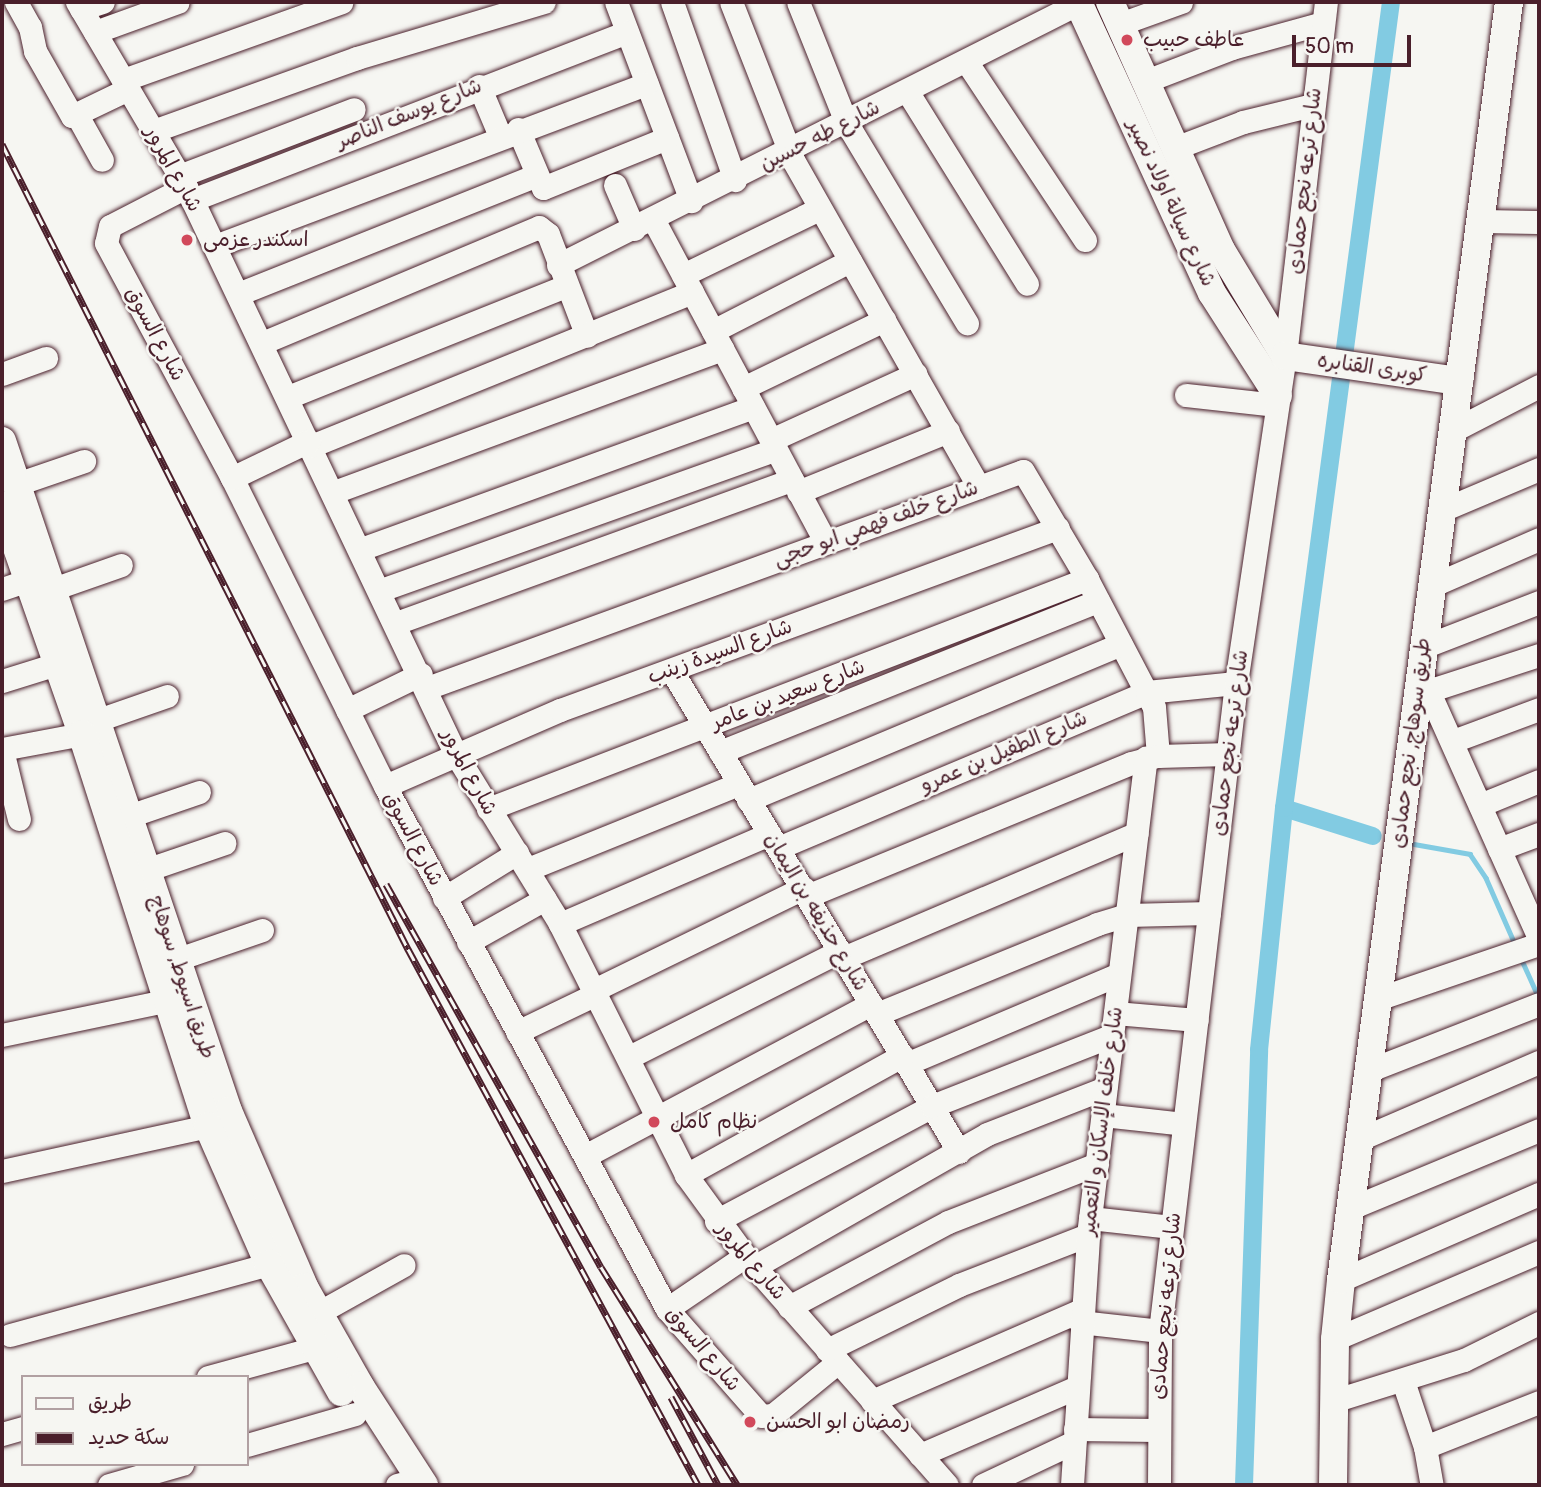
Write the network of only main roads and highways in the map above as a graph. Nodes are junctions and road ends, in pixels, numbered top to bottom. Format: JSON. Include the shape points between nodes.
{"nodes":[{"id":1,"x":1079,"y":2,"type":"edge"},
{"id":2,"x":1509,"y":2,"type":"edge"},
{"id":3,"x":1115,"y":13,"type":"edge"},
{"id":4,"x":1285,"y":356,"type":"joint"},
{"id":5,"x":1460,"y":381,"type":"junction"},
{"id":6,"x":1277,"y":400,"type":"road end"},
{"id":7,"x":2,"y":441,"type":"edge"},
{"id":8,"x":10,"y":494,"type":"edge"},
{"id":9,"x":41,"y":584,"type":"junction"},
{"id":10,"x":90,"y":727,"type":"junction"},
{"id":11,"x":230,"y":1147,"type":"junction"},
{"id":12,"x":252,"y":1198,"type":"junction"},
{"id":13,"x":399,"y":1485,"type":"edge"},
{"id":14,"x":424,"y":1485,"type":"edge"},
{"id":15,"x":1334,"y":1485,"type":"edge"}],
"edges":[{"from":1,"to":6,"type":"main road","name":"شارع سيالة اولاد نصير","via":[[1212,293]]},
{"from":2,"to":5,"type":"main road","name":"طريق سوهاج, نجع حمادى"},
{"from":3,"to":4,"type":"main road","name":"شارع سيالة اولاد نصير","via":[[1235,278]]},
{"from":4,"to":5,"type":"main road","name":"كوبرى القنابره"},
{"from":5,"to":15,"type":"main road","name":"طريق سوهاج, نجع حمادى","via":[[1341,1280],[1335,1339]]},
{"from":7,"to":8,"type":"main road","name":"طريق اسيوط, سوهاج"},
{"from":8,"to":9,"type":"main road","name":"طريق اسيوط, سوهاج"},
{"from":9,"to":10,"type":"main road","name":"طريق اسيوط, سوهاج"},
{"from":9,"to":10,"type":"main road","name":"طريق اسيوط, سوهاج","via":[[57,664]]},
{"from":10,"to":11,"type":"main road","name":"طريق اسيوط, سوهاج","via":[[129,816]]},
{"from":10,"to":11,"type":"main road","name":"طريق اسيوط, سوهاج","via":[[165,1001],[208,1126]]},
{"from":11,"to":12,"type":"main road","name":"طريق اسيوط, سوهاج"},
{"from":12,"to":13,"type":"main road","name":"طريق اسيوط, سوهاج","via":[[269,1264],[314,1348]]},
{"from":12,"to":14,"type":"main road","name":"طريق اسيوط, سوهاج"}]}
